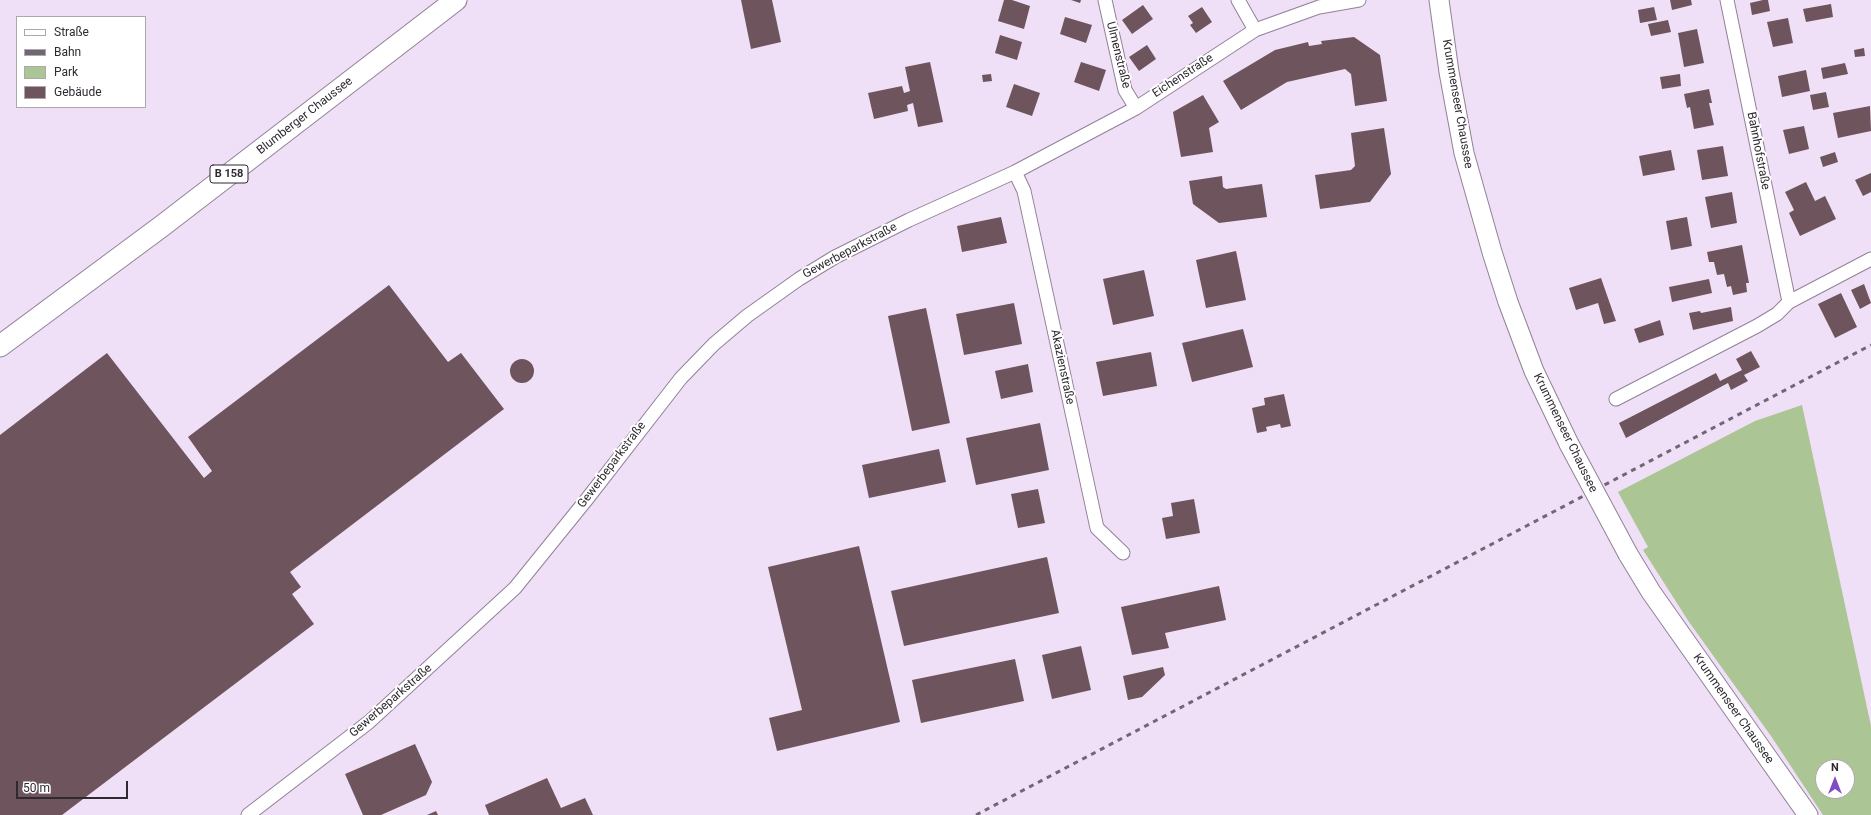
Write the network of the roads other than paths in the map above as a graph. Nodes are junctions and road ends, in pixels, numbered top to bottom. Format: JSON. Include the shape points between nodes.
{"nodes":[{"id":1,"x":456,"y":0,"type":"edge"},
{"id":2,"x":1105,"y":0,"type":"edge"},
{"id":3,"x":1238,"y":0,"type":"edge"},
{"id":4,"x":1359,"y":0,"type":"edge"},
{"id":5,"x":1439,"y":0,"type":"edge"},
{"id":6,"x":1727,"y":0,"type":"edge"},
{"id":7,"x":1254,"y":30,"type":"junction"},
{"id":8,"x":1136,"y":108,"type":"junction"},
{"id":9,"x":1015,"y":172,"type":"junction"},
{"id":10,"x":1871,"y":259,"type":"edge"},
{"id":11,"x":1789,"y":302,"type":"junction"},
{"id":12,"x":0,"y":346,"type":"edge"},
{"id":13,"x":1616,"y":399,"type":"dead end"},
{"id":14,"x":1123,"y":553,"type":"dead end"},
{"id":15,"x":248,"y":815,"type":"edge"},
{"id":16,"x":1808,"y":815,"type":"edge"}],
"edges":[{"from":1,"to":12,"type":"main road","name":"Blumberger Chaussee","number":"B 158","via":[[162,226]]},
{"from":2,"to":8,"type":"street","name":"Ulmenstraße","via":[[1125,90]]},
{"from":3,"to":7,"type":"street"},
{"from":4,"to":7,"type":"street","name":"Eichenstraße","via":[[1319,7]]},
{"from":5,"to":16,"type":"main road","name":"Krummenseer Chaussee","bridge":true,"via":[[1464,153],[1508,302],[1534,371],[1569,444],[1650,592]]},
{"from":6,"to":11,"type":"street","name":"Bahnhofstraße"},
{"from":7,"to":8,"type":"street","name":"Eichenstraße"},
{"from":8,"to":9,"type":"street","name":"Eichenstraße"},
{"from":9,"to":14,"type":"street","name":"Akazienstraße","via":[[1024,191],[1097,528]]},
{"from":9,"to":15,"type":"street","name":"Gewerbeparkstraße","via":[[835,257],[747,316],[680,378],[515,588],[369,722]]},
{"from":10,"to":11,"type":"street"},
{"from":11,"to":13,"type":"street","via":[[1777,314],[1756,326]]}]}
